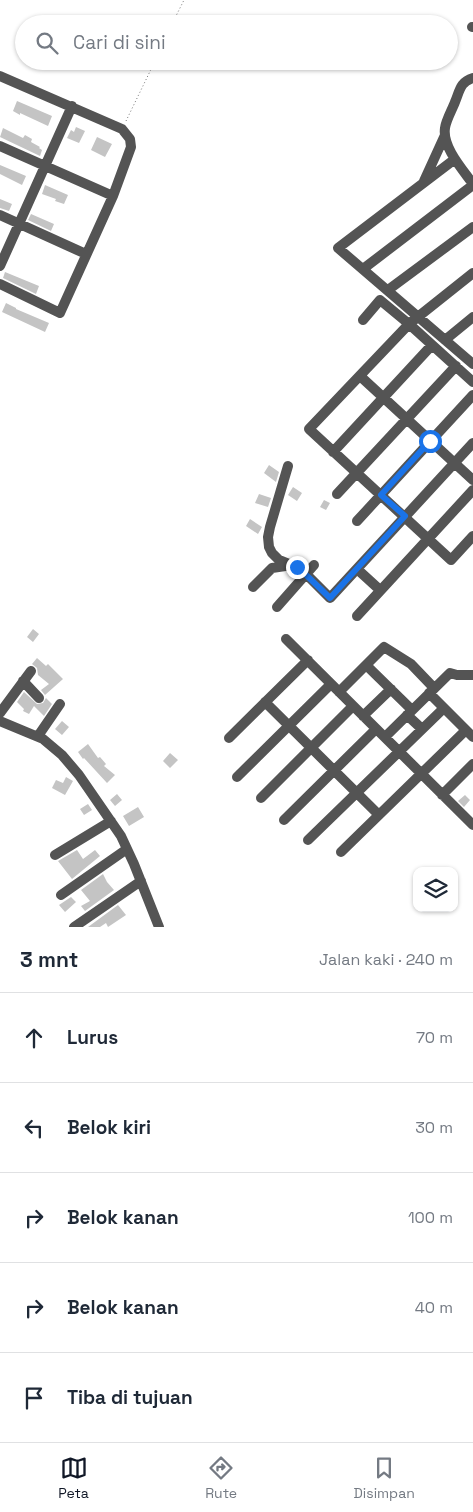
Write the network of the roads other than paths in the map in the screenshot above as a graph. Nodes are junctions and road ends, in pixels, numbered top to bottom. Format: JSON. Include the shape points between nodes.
{"nodes":[{"id":1,"x":0,"y":76,"type":"edge"},
{"id":2,"x":473,"y":78,"type":"edge"},
{"id":3,"x":72,"y":106,"type":"junction"},
{"id":4,"x":446,"y":134,"type":"junction"},
{"id":5,"x":0,"y":146,"type":"edge"},
{"id":6,"x":455,"y":159,"type":"junction"},
{"id":7,"x":45,"y":165,"type":"junction"},
{"id":8,"x":424,"y":183,"type":"junction"},
{"id":9,"x":473,"y":185,"type":"edge"},
{"id":10,"x":113,"y":196,"type":"junction"},
{"id":11,"x":0,"y":215,"type":"edge"},
{"id":12,"x":19,"y":223,"type":"junction"},
{"id":13,"x":473,"y":227,"type":"edge"},
{"id":14,"x":86,"y":254,"type":"junction"},
{"id":15,"x":0,"y":266,"type":"edge"},
{"id":16,"x":363,"y":268,"type":"junction"},
{"id":17,"x":473,"y":273,"type":"edge"},
{"id":18,"x":0,"y":284,"type":"edge"},
{"id":19,"x":388,"y":290,"type":"junction"},
{"id":20,"x":419,"y":317,"type":"junction"},
{"id":21,"x":473,"y":317,"type":"edge"},
{"id":22,"x":363,"y":320,"type":"dead end"},
{"id":23,"x":409,"y":324,"type":"junction"},
{"id":24,"x":445,"y":340,"type":"junction"},
{"id":25,"x":432,"y":345,"type":"junction"},
{"id":26,"x":472,"y":362,"type":"edge"},
{"id":27,"x":456,"y":366,"type":"junction"},
{"id":28,"x":360,"y":376,"type":"junction"},
{"id":29,"x":473,"y":382,"type":"edge"},
{"id":30,"x":473,"y":395,"type":"edge"},
{"id":31,"x":383,"y":398,"type":"junction"},
{"id":32,"x":406,"y":420,"type":"junction"},
{"id":33,"x":430,"y":441,"type":"junction"},
{"id":34,"x":473,"y":443,"type":"edge"},
{"id":35,"x":333,"y":452,"type":"junction"},
{"id":36,"x":454,"y":463,"type":"junction"},
{"id":37,"x":288,"y":466,"type":"dead end"},
{"id":38,"x":357,"y":473,"type":"junction"},
{"id":39,"x":473,"y":480,"type":"edge"},
{"id":40,"x":473,"y":490,"type":"edge"},
{"id":41,"x":337,"y":494,"type":"dead end"},
{"id":42,"x":381,"y":495,"type":"junction"},
{"id":43,"x":405,"y":516,"type":"junction"},
{"id":44,"x":357,"y":521,"type":"dead end"},
{"id":45,"x":473,"y":536,"type":"edge"},
{"id":46,"x":428,"y":538,"type":"junction"},
{"id":47,"x":293,"y":565,"type":"junction"},
{"id":48,"x":314,"y":566,"type":"dead end"},
{"id":49,"x":357,"y":569,"type":"junction"},
{"id":50,"x":306,"y":575,"type":"junction"},
{"id":51,"x":253,"y":587,"type":"dead end"},
{"id":52,"x":380,"y":590,"type":"junction"},
{"id":53,"x":277,"y":607,"type":"dead end"},
{"id":54,"x":357,"y":616,"type":"dead end"},
{"id":55,"x":286,"y":639,"type":"dead end"},
{"id":56,"x":308,"y":660,"type":"junction"},
{"id":57,"x":366,"y":665,"type":"junction"},
{"id":58,"x":32,"y":671,"type":"dead end"},
{"id":59,"x":473,"y":675,"type":"edge"},
{"id":60,"x":23,"y":681,"type":"junction"},
{"id":61,"x":331,"y":684,"type":"junction"},
{"id":62,"x":391,"y":689,"type":"junction"},
{"id":63,"x":432,"y":691,"type":"junction"},
{"id":64,"x":340,"y":692,"type":"junction"},
{"id":65,"x":39,"y":698,"type":"dead end"},
{"id":66,"x":265,"y":702,"type":"junction"},
{"id":67,"x":60,"y":704,"type":"dead end"},
{"id":68,"x":353,"y":706,"type":"junction"},
{"id":69,"x":444,"y":708,"type":"junction"},
{"id":70,"x":410,"y":713,"type":"junction"},
{"id":71,"x":0,"y":714,"type":"edge"},
{"id":72,"x":363,"y":716,"type":"junction"},
{"id":73,"x":0,"y":721,"type":"edge"},
{"id":74,"x":288,"y":726,"type":"junction"},
{"id":75,"x":376,"y":729,"type":"junction"},
{"id":76,"x":422,"y":730,"type":"junction"},
{"id":77,"x":469,"y":733,"type":"edge"},
{"id":78,"x":38,"y":736,"type":"junction"},
{"id":79,"x":229,"y":738,"type":"dead end"},
{"id":80,"x":384,"y":738,"type":"junction"},
{"id":81,"x":311,"y":748,"type":"junction"},
{"id":82,"x":400,"y":752,"type":"junction"},
{"id":83,"x":473,"y":764,"type":"edge"},
{"id":84,"x":334,"y":770,"type":"junction"},
{"id":85,"x":420,"y":774,"type":"junction"},
{"id":86,"x":237,"y":777,"type":"dead end"},
{"id":87,"x":357,"y":793,"type":"junction"},
{"id":88,"x":442,"y":795,"type":"junction"},
{"id":89,"x":261,"y":798,"type":"dead end"},
{"id":90,"x":379,"y":814,"type":"junction"},
{"id":91,"x":470,"y":818,"type":"edge"},
{"id":92,"x":284,"y":820,"type":"dead end"},
{"id":93,"x":111,"y":821,"type":"junction"},
{"id":94,"x":308,"y":840,"type":"dead end"},
{"id":95,"x":127,"y":849,"type":"junction"},
{"id":96,"x":341,"y":852,"type":"dead end"},
{"id":97,"x":55,"y":854,"type":"dead end"},
{"id":98,"x":141,"y":881,"type":"junction"},
{"id":99,"x":61,"y":895,"type":"dead end"},
{"id":100,"x":74,"y":927,"type":"edge"},
{"id":101,"x":159,"y":927,"type":"edge"}],
"edges":[{"from":1,"to":3,"type":"street"},
{"from":2,"to":4,"type":"street","via":[[465,81],[460,89],[445,128]]},
{"from":3,"to":7,"type":"street"},
{"from":3,"to":10,"type":"street","via":[[122,129],[130,139],[131,147]]},
{"from":4,"to":6,"type":"street"},
{"from":4,"to":8,"type":"street"},
{"from":5,"to":7,"type":"street"},
{"from":6,"to":8,"type":"street"},
{"from":6,"to":9,"type":"street"},
{"from":7,"to":10,"type":"street"},
{"from":7,"to":12,"type":"street"},
{"from":8,"to":16,"type":"street","via":[[338,248]]},
{"from":9,"to":16,"type":"street"},
{"from":10,"to":14,"type":"street"},
{"from":11,"to":12,"type":"street"},
{"from":12,"to":14,"type":"street"},
{"from":12,"to":15,"type":"street"},
{"from":13,"to":19,"type":"street"},
{"from":14,"to":18,"type":"street","via":[[60,313]]},
{"from":16,"to":19,"type":"street"},
{"from":17,"to":20,"type":"street"},
{"from":19,"to":20,"type":"street"},
{"from":20,"to":23,"type":"street"},
{"from":20,"to":24,"type":"street"},
{"from":21,"to":24,"type":"street"},
{"from":22,"to":23,"type":"street","via":[[380,300]]},
{"from":23,"to":25,"type":"street"},
{"from":23,"to":28,"type":"street"},
{"from":24,"to":26,"type":"street"},
{"from":25,"to":27,"type":"street"},
{"from":25,"to":31,"type":"street"},
{"from":27,"to":29,"type":"street"},
{"from":27,"to":32,"type":"street"},
{"from":28,"to":31,"type":"street"},
{"from":28,"to":35,"type":"street","via":[[309,429]]},
{"from":30,"to":33,"type":"street"},
{"from":31,"to":32,"type":"street"},
{"from":31,"to":35,"type":"street"},
{"from":32,"to":33,"type":"street"},
{"from":32,"to":38,"type":"street"},
{"from":33,"to":36,"type":"street"},
{"from":33,"to":42,"type":"street"},
{"from":34,"to":36,"type":"street"},
{"from":35,"to":38,"type":"street"},
{"from":36,"to":39,"type":"street"},
{"from":36,"to":43,"type":"street"},
{"from":37,"to":47,"type":"street","via":[[268,537],[272,553],[279,560]]},
{"from":38,"to":41,"type":"street"},
{"from":38,"to":42,"type":"street"},
{"from":40,"to":46,"type":"street"},
{"from":42,"to":43,"type":"street"},
{"from":42,"to":44,"type":"street"},
{"from":43,"to":46,"type":"street"},
{"from":43,"to":49,"type":"street"},
{"from":45,"to":46,"type":"street","via":[[451,560]]},
{"from":46,"to":52,"type":"street"},
{"from":47,"to":50,"type":"street"},
{"from":47,"to":51,"type":"street","via":[[272,568]]},
{"from":48,"to":50,"type":"street"},
{"from":49,"to":50,"type":"street","via":[[330,598]]},
{"from":49,"to":52,"type":"street"},
{"from":50,"to":53,"type":"street"},
{"from":52,"to":54,"type":"street"},
{"from":55,"to":56,"type":"street"},
{"from":56,"to":61,"type":"street"},
{"from":56,"to":66,"type":"street"},
{"from":57,"to":62,"type":"street"},
{"from":57,"to":63,"type":"street","via":[[384,647],[411,664]]},
{"from":57,"to":64,"type":"street"},
{"from":58,"to":60,"type":"street"},
{"from":59,"to":63,"type":"street","via":[[450,673]]},
{"from":60,"to":65,"type":"street"},
{"from":60,"to":71,"type":"street"},
{"from":61,"to":64,"type":"street"},
{"from":61,"to":74,"type":"street"},
{"from":62,"to":70,"type":"street"},
{"from":62,"to":72,"type":"street"},
{"from":63,"to":69,"type":"street"},
{"from":63,"to":70,"type":"street"},
{"from":64,"to":68,"type":"street"},
{"from":66,"to":74,"type":"street"},
{"from":66,"to":79,"type":"street"},
{"from":67,"to":78,"type":"street"},
{"from":68,"to":72,"type":"street"},
{"from":68,"to":81,"type":"street"},
{"from":69,"to":76,"type":"street"},
{"from":69,"to":77,"type":"street"},
{"from":70,"to":76,"type":"street"},
{"from":70,"to":80,"type":"street"},
{"from":72,"to":75,"type":"street"},
{"from":73,"to":78,"type":"street"},
{"from":74,"to":81,"type":"street"},
{"from":74,"to":86,"type":"street"},
{"from":75,"to":80,"type":"street"},
{"from":75,"to":84,"type":"street"},
{"from":76,"to":82,"type":"street"},
{"from":77,"to":85,"type":"street"},
{"from":78,"to":93,"type":"street","via":[[62,755]]},
{"from":80,"to":82,"type":"street"},
{"from":81,"to":84,"type":"street"},
{"from":81,"to":89,"type":"street"},
{"from":82,"to":85,"type":"street"},
{"from":82,"to":87,"type":"street"},
{"from":83,"to":88,"type":"street"},
{"from":84,"to":87,"type":"street"},
{"from":84,"to":92,"type":"street"},
{"from":85,"to":88,"type":"street"},
{"from":85,"to":90,"type":"street"},
{"from":87,"to":90,"type":"street"},
{"from":87,"to":94,"type":"street"},
{"from":88,"to":91,"type":"street"},
{"from":90,"to":96,"type":"street"},
{"from":93,"to":95,"type":"street"},
{"from":93,"to":97,"type":"street"},
{"from":95,"to":98,"type":"street"},
{"from":95,"to":99,"type":"street"},
{"from":98,"to":100,"type":"street"},
{"from":98,"to":101,"type":"street"}]}
